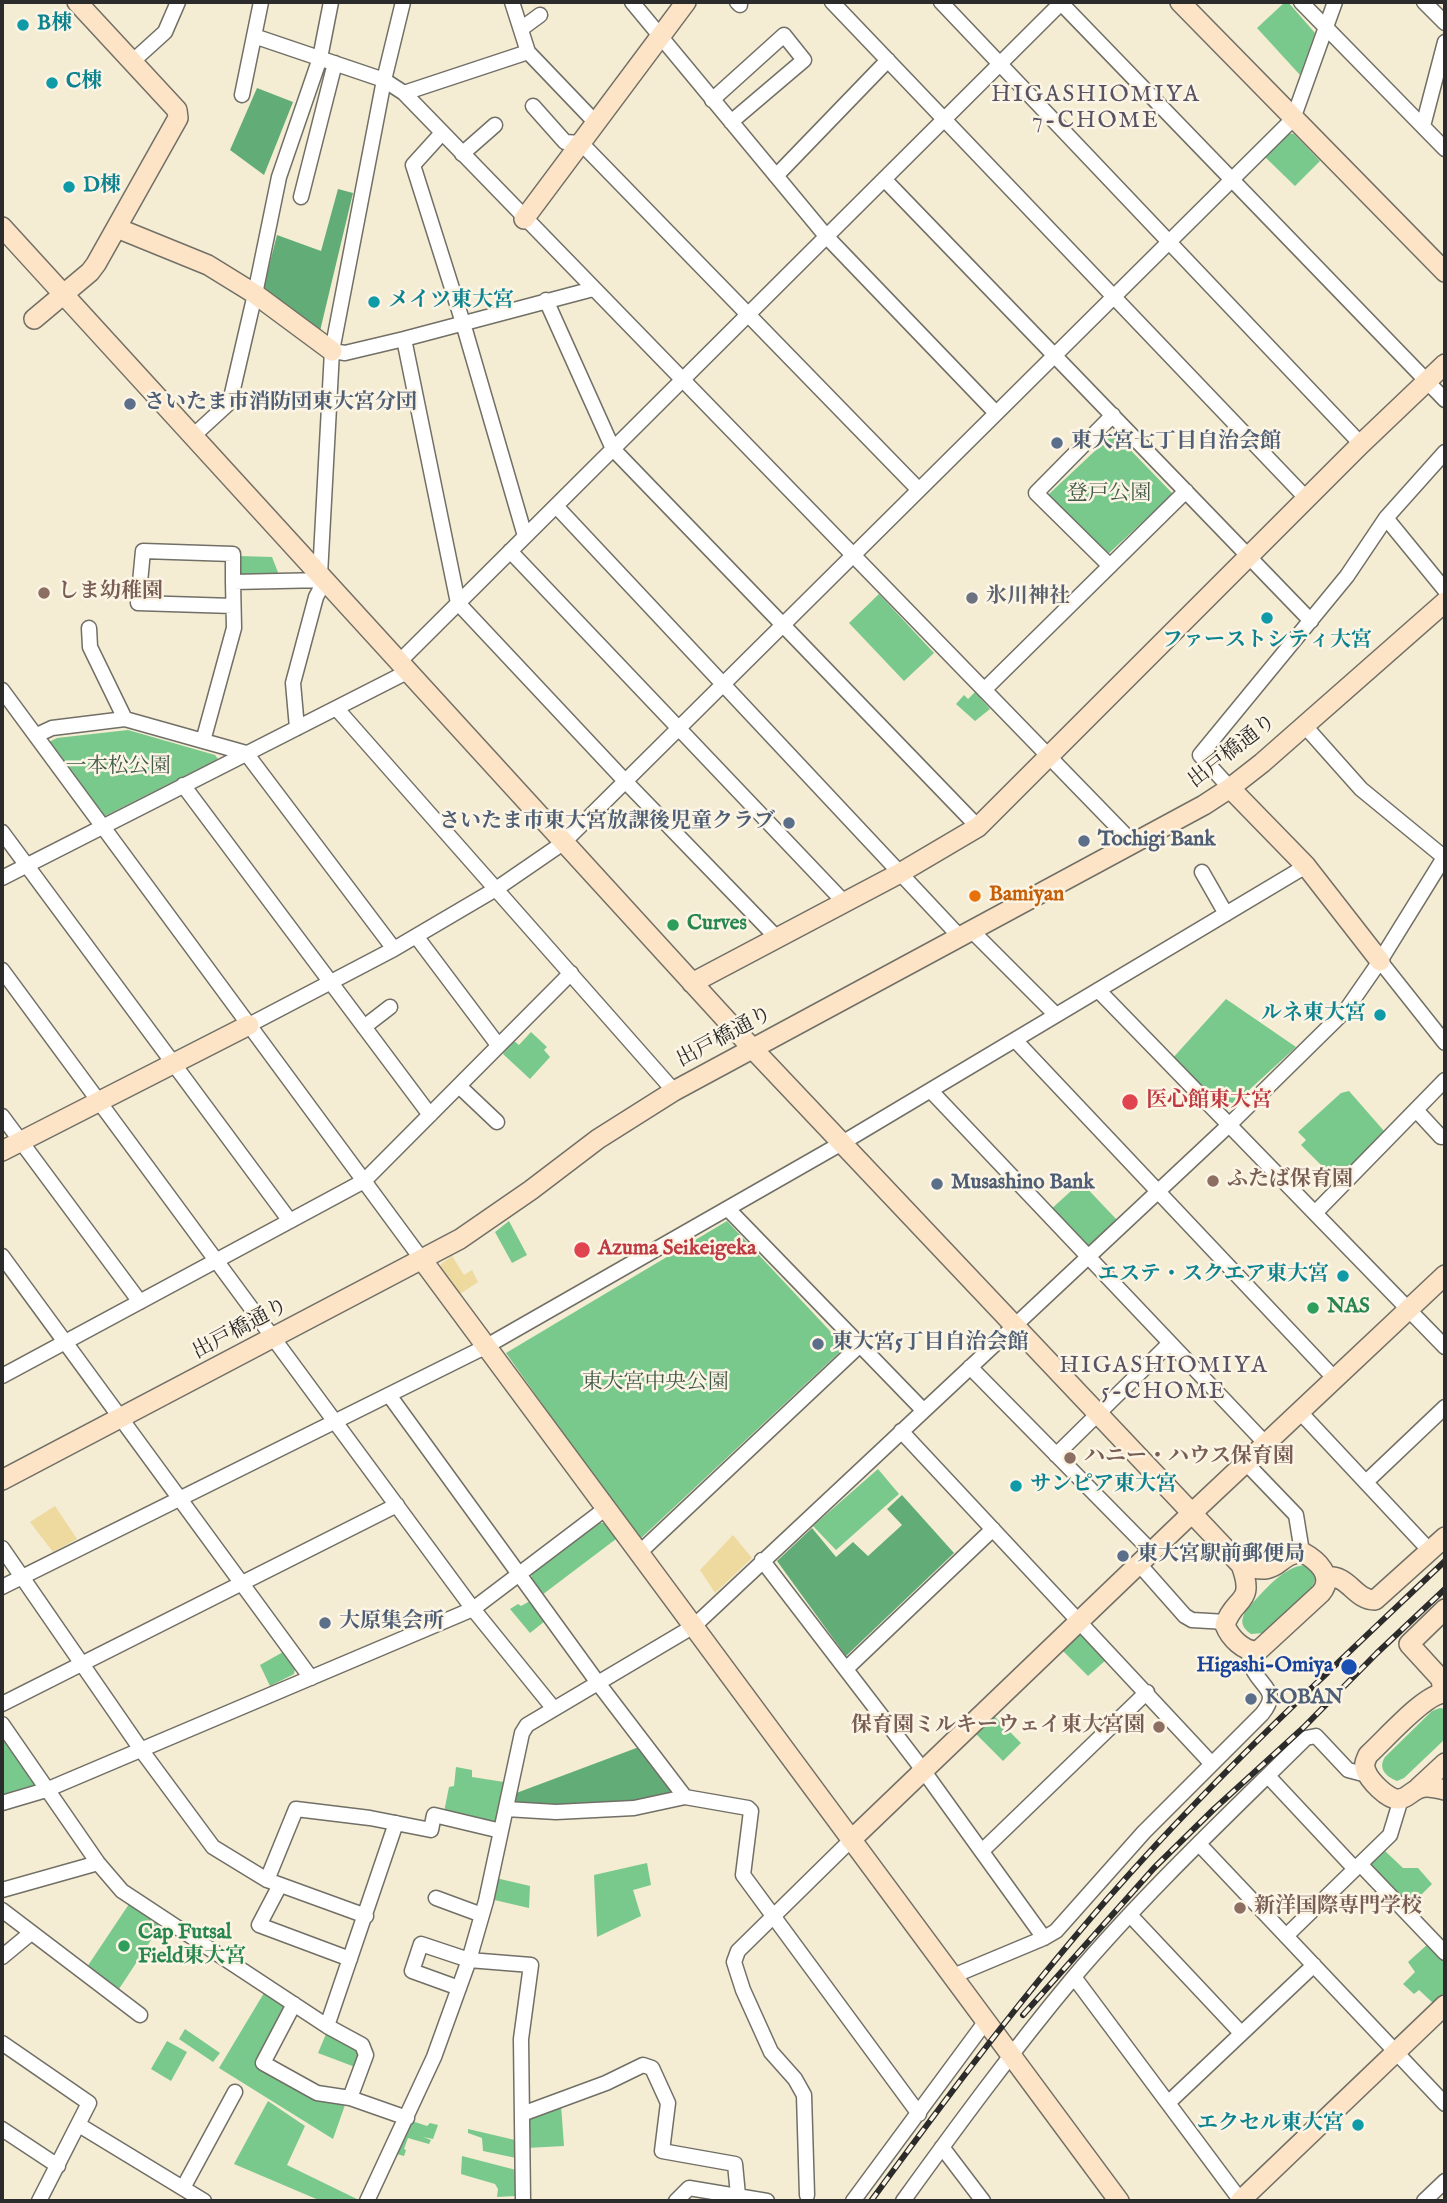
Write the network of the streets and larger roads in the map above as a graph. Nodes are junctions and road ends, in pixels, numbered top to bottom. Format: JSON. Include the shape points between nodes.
{"nodes":[{"id":1,"x":77,"y":2,"type":"edge"},
{"id":2,"x":177,"y":2,"type":"edge"},
{"id":3,"x":261,"y":2,"type":"edge"},
{"id":4,"x":331,"y":2,"type":"edge"},
{"id":5,"x":403,"y":2,"type":"edge"},
{"id":6,"x":512,"y":2,"type":"edge"},
{"id":7,"x":632,"y":2,"type":"edge"},
{"id":8,"x":686,"y":2,"type":"edge"},
{"id":9,"x":832,"y":2,"type":"edge"},
{"id":10,"x":941,"y":2,"type":"edge"},
{"id":11,"x":1061,"y":2,"type":"edge"},
{"id":12,"x":1180,"y":2,"type":"edge"},
{"id":13,"x":1301,"y":2,"type":"edge"},
{"id":14,"x":1335,"y":2,"type":"edge"},
{"id":15,"x":1424,"y":2,"type":"edge"},
{"id":16,"x":540,"y":15,"type":"dead end"},
{"id":17,"x":1445,"y":23,"type":"edge"},
{"id":18,"x":1326,"y":27,"type":"junction"},
{"id":19,"x":521,"y":29,"type":"junction"},
{"id":20,"x":254,"y":36,"type":"junction"},
{"id":21,"x":660,"y":37,"type":"junction"},
{"id":22,"x":1445,"y":42,"type":"edge"},
{"id":23,"x":528,"y":52,"type":"junction"},
{"id":24,"x":320,"y":58,"type":"junction"},
{"id":25,"x":888,"y":60,"type":"junction"},
{"id":26,"x":133,"y":61,"type":"junction"},
{"id":27,"x":335,"y":63,"type":"junction"},
{"id":28,"x":1000,"y":64,"type":"junction"},
{"id":29,"x":384,"y":80,"type":"junction"},
{"id":30,"x":404,"y":93,"type":"junction"},
{"id":31,"x":242,"y":94,"type":"dead end"},
{"id":32,"x":712,"y":100,"type":"junction"},
{"id":33,"x":533,"y":106,"type":"dead end"},
{"id":34,"x":945,"y":119,"type":"junction"},
{"id":35,"x":1293,"y":119,"type":"junction"},
{"id":36,"x":731,"y":122,"type":"junction"},
{"id":37,"x":596,"y":123,"type":"junction"},
{"id":38,"x":495,"y":125,"type":"dead end"},
{"id":39,"x":1423,"y":126,"type":"junction"},
{"id":40,"x":442,"y":133,"type":"junction"},
{"id":41,"x":581,"y":143,"type":"junction"},
{"id":42,"x":1445,"y":149,"type":"edge"},
{"id":43,"x":462,"y":154,"type":"junction"},
{"id":44,"x":776,"y":176,"type":"junction"},
{"id":45,"x":884,"y":179,"type":"junction"},
{"id":46,"x":1231,"y":181,"type":"junction"},
{"id":47,"x":301,"y":197,"type":"dead end"},
{"id":48,"x":524,"y":219,"type":"junction"},
{"id":49,"x":2,"y":227,"type":"edge"},
{"id":50,"x":117,"y":228,"type":"junction"},
{"id":51,"x":827,"y":236,"type":"junction"},
{"id":52,"x":1169,"y":242,"type":"junction"},
{"id":53,"x":1445,"y":272,"type":"edge"},
{"id":54,"x":593,"y":289,"type":"junction"},
{"id":55,"x":255,"y":294,"type":"junction"},
{"id":56,"x":64,"y":295,"type":"junction"},
{"id":57,"x":1113,"y":298,"type":"junction"},
{"id":58,"x":545,"y":300,"type":"junction"},
{"id":59,"x":748,"y":315,"type":"junction"},
{"id":60,"x":34,"y":319,"type":"dead end"},
{"id":61,"x":463,"y":323,"type":"junction"},
{"id":62,"x":404,"y":339,"type":"junction"},
{"id":63,"x":332,"y":351,"type":"junction"},
{"id":64,"x":1055,"y":355,"type":"junction"},
{"id":65,"x":1445,"y":364,"type":"edge"},
{"id":66,"x":682,"y":380,"type":"junction"},
{"id":67,"x":1428,"y":381,"type":"junction"},
{"id":68,"x":1445,"y":400,"type":"edge"},
{"id":69,"x":996,"y":413,"type":"junction"},
{"id":70,"x":1113,"y":415,"type":"junction"},
{"id":71,"x":192,"y":436,"type":"junction"},
{"id":72,"x":1361,"y":444,"type":"junction"},
{"id":73,"x":613,"y":449,"type":"junction"},
{"id":74,"x":1445,"y":452,"type":"edge"},
{"id":75,"x":919,"y":490,"type":"junction"},
{"id":76,"x":1186,"y":491,"type":"junction"},
{"id":77,"x":1307,"y":499,"type":"junction"},
{"id":78,"x":556,"y":506,"type":"junction"},
{"id":79,"x":1386,"y":518,"type":"junction"},
{"id":80,"x":526,"y":536,"type":"junction"},
{"id":81,"x":510,"y":551,"type":"junction"},
{"id":82,"x":853,"y":556,"type":"junction"},
{"id":83,"x":1250,"y":557,"type":"junction"},
{"id":84,"x":1110,"y":566,"type":"junction"},
{"id":85,"x":322,"y":578,"type":"junction"},
{"id":86,"x":233,"y":582,"type":"junction"},
{"id":87,"x":1445,"y":590,"type":"edge"},
{"id":88,"x":1445,"y":602,"type":"edge"},
{"id":89,"x":458,"y":603,"type":"junction"},
{"id":90,"x":233,"y":606,"type":"junction"},
{"id":91,"x":1311,"y":621,"type":"junction"},
{"id":92,"x":782,"y":626,"type":"junction"},
{"id":93,"x":89,"y":628,"type":"dead end"},
{"id":94,"x":403,"y":667,"type":"junction"},
{"id":95,"x":723,"y":684,"type":"junction"},
{"id":96,"x":2,"y":690,"type":"edge"},
{"id":97,"x":984,"y":690,"type":"junction"},
{"id":98,"x":337,"y":709,"type":"junction"},
{"id":99,"x":125,"y":719,"type":"junction"},
{"id":100,"x":1304,"y":725,"type":"junction"},
{"id":101,"x":297,"y":728,"type":"junction"},
{"id":102,"x":678,"y":728,"type":"junction"},
{"id":103,"x":37,"y":736,"type":"junction"},
{"id":104,"x":203,"y":741,"type":"junction"},
{"id":105,"x":246,"y":753,"type":"junction"},
{"id":106,"x":1048,"y":755,"type":"junction"},
{"id":107,"x":625,"y":781,"type":"junction"},
{"id":108,"x":183,"y":785,"type":"junction"},
{"id":109,"x":1230,"y":788,"type":"junction"},
{"id":110,"x":103,"y":825,"type":"junction"},
{"id":111,"x":978,"y":828,"type":"junction"},
{"id":112,"x":2,"y":832,"type":"edge"},
{"id":113,"x":563,"y":843,"type":"junction"},
{"id":114,"x":1134,"y":844,"type":"junction"},
{"id":115,"x":1445,"y":857,"type":"edge"},
{"id":116,"x":26,"y":865,"type":"junction"},
{"id":117,"x":1306,"y":866,"type":"junction"},
{"id":118,"x":1202,"y":872,"type":"dead end"},
{"id":119,"x":900,"y":873,"type":"junction"},
{"id":120,"x":2,"y":878,"type":"edge"},
{"id":121,"x":496,"y":889,"type":"junction"},
{"id":122,"x":843,"y":901,"type":"junction"},
{"id":123,"x":1226,"y":914,"type":"junction"},
{"id":124,"x":967,"y":935,"type":"junction"},
{"id":125,"x":416,"y":936,"type":"junction"},
{"id":126,"x":777,"y":937,"type":"junction"},
{"id":127,"x":394,"y":949,"type":"junction"},
{"id":128,"x":1380,"y":961,"type":"junction"},
{"id":129,"x":2,"y":970,"type":"edge"},
{"id":130,"x":570,"y":973,"type":"junction"},
{"id":131,"x":331,"y":982,"type":"junction"},
{"id":132,"x":692,"y":983,"type":"junction"},
{"id":133,"x":1098,"y":990,"type":"junction"},
{"id":134,"x":390,"y":1007,"type":"dead end"},
{"id":135,"x":1056,"y":1015,"type":"junction"},
{"id":136,"x":249,"y":1025,"type":"junction"},
{"id":137,"x":364,"y":1027,"type":"junction"},
{"id":138,"x":1015,"y":1040,"type":"junction"},
{"id":139,"x":1445,"y":1043,"type":"edge"},
{"id":140,"x":498,"y":1045,"type":"junction"},
{"id":141,"x":752,"y":1048,"type":"junction"},
{"id":142,"x":173,"y":1064,"type":"junction"},
{"id":143,"x":1445,"y":1080,"type":"edge"},
{"id":144,"x":459,"y":1086,"type":"junction"},
{"id":145,"x":674,"y":1091,"type":"junction"},
{"id":146,"x":930,"y":1091,"type":"junction"},
{"id":147,"x":99,"y":1101,"type":"junction"},
{"id":148,"x":1416,"y":1110,"type":"junction"},
{"id":149,"x":430,"y":1115,"type":"junction"},
{"id":150,"x":2,"y":1116,"type":"edge"},
{"id":151,"x":497,"y":1122,"type":"dead end"},
{"id":152,"x":1230,"y":1125,"type":"junction"},
{"id":153,"x":1441,"y":1137,"type":"dead end"},
{"id":154,"x":20,"y":1141,"type":"junction"},
{"id":155,"x":842,"y":1143,"type":"junction"},
{"id":156,"x":2,"y":1151,"type":"edge"},
{"id":157,"x":364,"y":1181,"type":"junction"},
{"id":158,"x":1158,"y":1192,"type":"junction"},
{"id":159,"x":728,"y":1209,"type":"junction"},
{"id":160,"x":1315,"y":1213,"type":"junction"},
{"id":161,"x":290,"y":1221,"type":"junction"},
{"id":162,"x":2,"y":1256,"type":"edge"},
{"id":163,"x":1089,"y":1258,"type":"junction"},
{"id":164,"x":216,"y":1261,"type":"junction"},
{"id":165,"x":423,"y":1261,"type":"junction"},
{"id":166,"x":1445,"y":1275,"type":"edge"},
{"id":167,"x":139,"y":1302,"type":"junction"},
{"id":168,"x":1409,"y":1310,"type":"junction"},
{"id":169,"x":1016,"y":1326,"type":"junction"},
{"id":170,"x":274,"y":1338,"type":"junction"},
{"id":171,"x":65,"y":1342,"type":"junction"},
{"id":172,"x":1170,"y":1343,"type":"junction"},
{"id":173,"x":860,"y":1345,"type":"junction"},
{"id":174,"x":485,"y":1347,"type":"junction"},
{"id":175,"x":1445,"y":1347,"type":"edge"},
{"id":176,"x":970,"y":1367,"type":"junction"},
{"id":177,"x":2,"y":1376,"type":"edge"},
{"id":178,"x":1335,"y":1379,"type":"junction"},
{"id":179,"x":389,"y":1395,"type":"junction"},
{"id":180,"x":1445,"y":1407,"type":"edge"},
{"id":181,"x":923,"y":1410,"type":"junction"},
{"id":182,"x":1300,"y":1412,"type":"junction"},
{"id":183,"x":1099,"y":1415,"type":"junction"},
{"id":184,"x":120,"y":1418,"type":"junction"},
{"id":185,"x":335,"y":1421,"type":"junction"},
{"id":186,"x":901,"y":1431,"type":"junction"},
{"id":187,"x":1266,"y":1444,"type":"junction"},
{"id":188,"x":1056,"y":1455,"type":"junction"},
{"id":189,"x":1247,"y":1463,"type":"junction"},
{"id":190,"x":2,"y":1480,"type":"edge"},
{"id":191,"x":1366,"y":1482,"type":"junction"},
{"id":192,"x":180,"y":1499,"type":"junction"},
{"id":193,"x":397,"y":1505,"type":"junction"},
{"id":194,"x":605,"y":1509,"type":"junction"},
{"id":195,"x":1192,"y":1513,"type":"junction"},
{"id":196,"x":993,"y":1530,"type":"junction"},
{"id":197,"x":1445,"y":1537,"type":"edge"},
{"id":198,"x":2,"y":1548,"type":"edge"},
{"id":199,"x":1430,"y":1550,"type":"junction"},
{"id":200,"x":1302,"y":1552,"type":"junction"},
{"id":201,"x":639,"y":1553,"type":"junction"},
{"id":202,"x":1145,"y":1558,"type":"junction"},
{"id":203,"x":762,"y":1560,"type":"junction"},
{"id":204,"x":1283,"y":1562,"type":"junction"},
{"id":205,"x":1241,"y":1565,"type":"junction"},
{"id":206,"x":519,"y":1575,"type":"junction"},
{"id":207,"x":22,"y":1577,"type":"junction"},
{"id":208,"x":1326,"y":1577,"type":"junction"},
{"id":209,"x":242,"y":1583,"type":"junction"},
{"id":210,"x":2,"y":1587,"type":"edge"},
{"id":211,"x":1242,"y":1602,"type":"junction"},
{"id":212,"x":473,"y":1609,"type":"junction"},
{"id":213,"x":1445,"y":1609,"type":"edge"},
{"id":214,"x":1080,"y":1620,"type":"junction"},
{"id":215,"x":1226,"y":1622,"type":"junction"},
{"id":216,"x":694,"y":1626,"type":"junction"},
{"id":217,"x":1247,"y":1650,"type":"junction"},
{"id":218,"x":82,"y":1664,"type":"junction"},
{"id":219,"x":847,"y":1668,"type":"junction"},
{"id":220,"x":312,"y":1678,"type":"junction"},
{"id":221,"x":598,"y":1683,"type":"junction"},
{"id":222,"x":1147,"y":1692,"type":"junction"},
{"id":223,"x":1444,"y":1693,"type":"edge"},
{"id":224,"x":2,"y":1704,"type":"edge"},
{"id":225,"x":554,"y":1709,"type":"junction"},
{"id":226,"x":2,"y":1724,"type":"edge"},
{"id":227,"x":142,"y":1751,"type":"junction"},
{"id":228,"x":1211,"y":1763,"type":"junction"},
{"id":229,"x":1445,"y":1763,"type":"edge"},
{"id":230,"x":923,"y":1770,"type":"junction"},
{"id":231,"x":1367,"y":1775,"type":"junction"},
{"id":232,"x":1268,"y":1776,"type":"junction"},
{"id":233,"x":1418,"y":1788,"type":"junction"},
{"id":234,"x":46,"y":1790,"type":"junction"},
{"id":235,"x":1445,"y":1790,"type":"edge"},
{"id":236,"x":685,"y":1797,"type":"junction"},
{"id":237,"x":1401,"y":1799,"type":"junction"},
{"id":238,"x":2,"y":1803,"type":"edge"},
{"id":239,"x":506,"y":1809,"type":"junction"},
{"id":240,"x":396,"y":1823,"type":"junction"},
{"id":241,"x":501,"y":1831,"type":"junction"},
{"id":242,"x":851,"y":1840,"type":"junction"},
{"id":243,"x":1199,"y":1844,"type":"junction"},
{"id":244,"x":982,"y":1851,"type":"junction"},
{"id":245,"x":98,"y":1863,"type":"junction"},
{"id":246,"x":1358,"y":1867,"type":"junction"},
{"id":247,"x":274,"y":1882,"type":"junction"},
{"id":248,"x":2,"y":1890,"type":"edge"},
{"id":249,"x":436,"y":1898,"type":"dead end"},
{"id":250,"x":2,"y":1910,"type":"edge"},
{"id":251,"x":482,"y":1915,"type":"junction"},
{"id":252,"x":366,"y":1916,"type":"junction"},
{"id":253,"x":1130,"y":1916,"type":"junction"},
{"id":254,"x":772,"y":1917,"type":"junction"},
{"id":255,"x":31,"y":1933,"type":"junction"},
{"id":256,"x":1286,"y":1936,"type":"junction"},
{"id":257,"x":1044,"y":1938,"type":"junction"},
{"id":258,"x":1445,"y":1953,"type":"edge"},
{"id":259,"x":2,"y":1956,"type":"edge"},
{"id":260,"x":350,"y":1959,"type":"junction"},
{"id":261,"x":469,"y":1960,"type":"junction"},
{"id":262,"x":1314,"y":1965,"type":"junction"},
{"id":263,"x":953,"y":1976,"type":"junction"},
{"id":264,"x":1074,"y":1977,"type":"junction"},
{"id":265,"x":459,"y":1988,"type":"junction"},
{"id":266,"x":294,"y":2004,"type":"junction"},
{"id":267,"x":1445,"y":2005,"type":"edge"},
{"id":268,"x":140,"y":2015,"type":"dead end"},
{"id":269,"x":986,"y":2021,"type":"junction"},
{"id":270,"x":327,"y":2026,"type":"junction"},
{"id":271,"x":1241,"y":2033,"type":"junction"},
{"id":272,"x":2,"y":2043,"type":"edge"},
{"id":273,"x":1396,"y":2052,"type":"junction"},
{"id":274,"x":1012,"y":2056,"type":"junction"},
{"id":275,"x":236,"y":2092,"type":"dead end"},
{"id":276,"x":350,"y":2098,"type":"junction"},
{"id":277,"x":1168,"y":2103,"type":"junction"},
{"id":278,"x":1445,"y":2104,"type":"edge"},
{"id":279,"x":522,"y":2114,"type":"junction"},
{"id":280,"x":919,"y":2114,"type":"junction"},
{"id":281,"x":407,"y":2118,"type":"junction"},
{"id":282,"x":79,"y":2125,"type":"junction"},
{"id":283,"x":4,"y":2136,"type":"edge"},
{"id":284,"x":942,"y":2147,"type":"junction"},
{"id":285,"x":58,"y":2166,"type":"junction"},
{"id":286,"x":1445,"y":2181,"type":"edge"},
{"id":287,"x":194,"y":2197,"type":"edge"},
{"id":288,"x":737,"y":2198,"type":"edge"},
{"id":289,"x":808,"y":2199,"type":"edge"},
{"id":290,"x":39,"y":2201,"type":"edge"},
{"id":291,"x":367,"y":2201,"type":"edge"},
{"id":292,"x":523,"y":2201,"type":"edge"},
{"id":293,"x":676,"y":2201,"type":"edge"},
{"id":294,"x":766,"y":2201,"type":"edge"},
{"id":295,"x":853,"y":2201,"type":"edge"},
{"id":296,"x":903,"y":2201,"type":"edge"},
{"id":297,"x":983,"y":2201,"type":"edge"},
{"id":298,"x":1119,"y":2201,"type":"edge"},
{"id":299,"x":1241,"y":2201,"type":"edge"},
{"id":300,"x":1424,"y":2201,"type":"edge"}],
"edges":[{"from":1,"to":26,"type":"street"},
{"from":2,"to":26,"type":"street","via":[[165,32]]},
{"from":3,"to":20,"type":"street"},
{"from":4,"to":24,"type":"street"},
{"from":5,"to":29,"type":"street"},
{"from":6,"to":19,"type":"street"},
{"from":7,"to":21,"type":"street"},
{"from":8,"to":21,"type":"street"},
{"from":9,"to":25,"type":"street"},
{"from":10,"to":28,"type":"street"},
{"from":11,"to":28,"type":"street"},
{"from":11,"to":46,"type":"street"},
{"from":12,"to":35,"type":"street"},
{"from":13,"to":18,"type":"street"},
{"from":14,"to":18,"type":"street"},
{"from":15,"to":17,"type":"street"},
{"from":16,"to":19,"type":"street"},
{"from":18,"to":35,"type":"street"},
{"from":18,"to":39,"type":"street"},
{"from":19,"to":23,"type":"street"},
{"from":20,"to":24,"type":"street"},
{"from":20,"to":31,"type":"street"},
{"from":21,"to":32,"type":"street"},
{"from":21,"to":37,"type":"street"},
{"from":22,"to":39,"type":"street"},
{"from":23,"to":30,"type":"street"},
{"from":23,"to":37,"type":"street"},
{"from":24,"to":27,"type":"street"},
{"from":24,"to":55,"type":"street","via":[[279,177]]},
{"from":25,"to":34,"type":"street"},
{"from":25,"to":44,"type":"street"},
{"from":26,"to":50,"type":"street","via":[[177,110],[178,118]]},
{"from":27,"to":29,"type":"street"},
{"from":27,"to":47,"type":"street"},
{"from":28,"to":34,"type":"street"},
{"from":28,"to":52,"type":"street"},
{"from":29,"to":30,"type":"street"},
{"from":29,"to":63,"type":"street"},
{"from":30,"to":40,"type":"street"},
{"from":32,"to":36,"type":"street"},
{"from":32,"to":36,"type":"street","via":[[784,35],[804,60]]},
{"from":33,"to":41,"type":"street","via":[[565,142]]},
{"from":34,"to":45,"type":"street"},
{"from":34,"to":57,"type":"street"},
{"from":35,"to":46,"type":"street"},
{"from":35,"to":53,"type":"street"},
{"from":36,"to":44,"type":"street"},
{"from":37,"to":41,"type":"street"},
{"from":38,"to":43,"type":"street"},
{"from":39,"to":42,"type":"street"},
{"from":40,"to":43,"type":"street"},
{"from":40,"to":61,"type":"street","via":[[413,164]]},
{"from":41,"to":48,"type":"street"},
{"from":41,"to":59,"type":"street"},
{"from":43,"to":48,"type":"street"},
{"from":44,"to":51,"type":"street"},
{"from":45,"to":51,"type":"street"},
{"from":45,"to":64,"type":"street"},
{"from":46,"to":52,"type":"street"},
{"from":46,"to":67,"type":"street"},
{"from":48,"to":54,"type":"street"},
{"from":49,"to":56,"type":"street"},
{"from":50,"to":55,"type":"street","via":[[208,265]]},
{"from":50,"to":56,"type":"street","via":[[90,272]]},
{"from":51,"to":59,"type":"street"},
{"from":51,"to":69,"type":"street"},
{"from":52,"to":57,"type":"street"},
{"from":52,"to":72,"type":"street"},
{"from":54,"to":58,"type":"street"},
{"from":54,"to":66,"type":"street"},
{"from":55,"to":63,"type":"street"},
{"from":55,"to":71,"type":"street","via":[[230,402]]},
{"from":56,"to":60,"type":"street"},
{"from":56,"to":71,"type":"street"},
{"from":57,"to":64,"type":"street"},
{"from":57,"to":77,"type":"street"},
{"from":58,"to":61,"type":"street"},
{"from":58,"to":73,"type":"street"},
{"from":59,"to":66,"type":"street"},
{"from":59,"to":75,"type":"street"},
{"from":61,"to":62,"type":"street"},
{"from":61,"to":80,"type":"street"},
{"from":62,"to":63,"type":"street","via":[[345,353]]},
{"from":62,"to":89,"type":"street"},
{"from":63,"to":85,"type":"street"},
{"from":64,"to":69,"type":"street"},
{"from":64,"to":70,"type":"street"},
{"from":65,"to":67,"type":"street"},
{"from":66,"to":73,"type":"street"},
{"from":66,"to":82,"type":"street"},
{"from":67,"to":68,"type":"street"},
{"from":67,"to":72,"type":"street"},
{"from":69,"to":75,"type":"street"},
{"from":70,"to":76,"type":"street"},
{"from":70,"to":84,"type":"street","via":[[1036,493]]},
{"from":71,"to":85,"type":"street"},
{"from":72,"to":77,"type":"street"},
{"from":73,"to":78,"type":"street"},
{"from":73,"to":92,"type":"street"},
{"from":74,"to":79,"type":"street"},
{"from":75,"to":82,"type":"street"},
{"from":76,"to":83,"type":"street"},
{"from":76,"to":84,"type":"street"},
{"from":77,"to":83,"type":"street"},
{"from":78,"to":80,"type":"street"},
{"from":78,"to":95,"type":"street"},
{"from":79,"to":87,"type":"street"},
{"from":79,"to":91,"type":"street"},
{"from":80,"to":81,"type":"street"},
{"from":81,"to":89,"type":"street"},
{"from":81,"to":102,"type":"street"},
{"from":82,"to":92,"type":"street"},
{"from":82,"to":97,"type":"street"},
{"from":83,"to":91,"type":"street"},
{"from":83,"to":106,"type":"street"},
{"from":84,"to":97,"type":"street"},
{"from":85,"to":86,"type":"street"},
{"from":85,"to":94,"type":"street"},
{"from":85,"to":101,"type":"street","via":[[292,683]]},
{"from":86,"to":90,"type":"street"},
{"from":86,"to":90,"type":"street","via":[[233,554],[143,551],[138,603]]},
{"from":88,"to":100,"type":"street","name":"出戸橋通り"},
{"from":89,"to":94,"type":"street"},
{"from":89,"to":107,"type":"street"},
{"from":90,"to":104,"type":"street","via":[[234,628]]},
{"from":91,"to":109,"type":"street","via":[[1200,755]]},
{"from":92,"to":95,"type":"street"},
{"from":92,"to":111,"type":"street"},
{"from":93,"to":99,"type":"street","via":[[90,647]]},
{"from":94,"to":98,"type":"street"},
{"from":94,"to":113,"type":"street"},
{"from":95,"to":102,"type":"street"},
{"from":95,"to":119,"type":"street"},
{"from":96,"to":103,"type":"street"},
{"from":97,"to":106,"type":"street"},
{"from":98,"to":101,"type":"street"},
{"from":98,"to":121,"type":"street"},
{"from":99,"to":103,"type":"street","via":[[52,728]]},
{"from":99,"to":104,"type":"street"},
{"from":100,"to":109,"type":"street","name":"出戸橋通り"},
{"from":100,"to":115,"type":"street","via":[[1361,789]]},
{"from":101,"to":105,"type":"street"},
{"from":102,"to":107,"type":"street"},
{"from":102,"to":122,"type":"street"},
{"from":103,"to":110,"type":"street"},
{"from":104,"to":105,"type":"street"},
{"from":105,"to":108,"type":"street"},
{"from":105,"to":127,"type":"street"},
{"from":106,"to":111,"type":"street"},
{"from":106,"to":114,"type":"street"},
{"from":107,"to":113,"type":"street"},
{"from":107,"to":126,"type":"street"},
{"from":108,"to":110,"type":"street"},
{"from":108,"to":131,"type":"street"},
{"from":109,"to":114,"type":"street","name":"出戸橋通り"},
{"from":109,"to":117,"type":"street"},
{"from":110,"to":116,"type":"street"},
{"from":110,"to":136,"type":"street"},
{"from":111,"to":119,"type":"street"},
{"from":112,"to":116,"type":"street"},
{"from":113,"to":121,"type":"street"},
{"from":113,"to":132,"type":"street"},
{"from":114,"to":124,"type":"street","name":"出戸橋通り"},
{"from":115,"to":128,"type":"street"},
{"from":116,"to":120,"type":"street"},
{"from":116,"to":142,"type":"street"},
{"from":117,"to":123,"type":"street"},
{"from":117,"to":128,"type":"street"},
{"from":118,"to":123,"type":"street"},
{"from":119,"to":122,"type":"street"},
{"from":119,"to":124,"type":"street"},
{"from":121,"to":125,"type":"street"},
{"from":121,"to":130,"type":"street"},
{"from":122,"to":126,"type":"street"},
{"from":123,"to":133,"type":"street"},
{"from":124,"to":135,"type":"street"},
{"from":124,"to":141,"type":"street","name":"出戸橋通り"},
{"from":125,"to":127,"type":"street"},
{"from":125,"to":140,"type":"street"},
{"from":126,"to":132,"type":"street"},
{"from":127,"to":131,"type":"street"},
{"from":128,"to":139,"type":"street"},
{"from":128,"to":152,"type":"street","via":[[1346,1010]]},
{"from":129,"to":147,"type":"street"},
{"from":130,"to":140,"type":"street"},
{"from":130,"to":145,"type":"street"},
{"from":131,"to":136,"type":"street"},
{"from":131,"to":137,"type":"street"},
{"from":132,"to":141,"type":"street"},
{"from":133,"to":135,"type":"street"},
{"from":133,"to":152,"type":"street"},
{"from":134,"to":137,"type":"street"},
{"from":135,"to":138,"type":"street"},
{"from":136,"to":142,"type":"street"},
{"from":136,"to":157,"type":"street"},
{"from":137,"to":149,"type":"street"},
{"from":138,"to":146,"type":"street"},
{"from":138,"to":158,"type":"street"},
{"from":140,"to":144,"type":"street"},
{"from":141,"to":145,"type":"street","name":"出戸橋通り"},
{"from":141,"to":155,"type":"street"},
{"from":142,"to":147,"type":"street"},
{"from":142,"to":161,"type":"street"},
{"from":143,"to":148,"type":"street"},
{"from":144,"to":149,"type":"street"},
{"from":144,"to":151,"type":"street"},
{"from":145,"to":165,"type":"street","name":"出戸橋通り"},
{"from":146,"to":155,"type":"street"},
{"from":146,"to":163,"type":"street"},
{"from":147,"to":154,"type":"street"},
{"from":147,"to":164,"type":"street"},
{"from":148,"to":153,"type":"street"},
{"from":148,"to":160,"type":"street"},
{"from":149,"to":157,"type":"street"},
{"from":150,"to":154,"type":"street"},
{"from":152,"to":158,"type":"street"},
{"from":152,"to":160,"type":"street"},
{"from":154,"to":156,"type":"street"},
{"from":154,"to":167,"type":"street"},
{"from":155,"to":159,"type":"street"},
{"from":155,"to":169,"type":"street"},
{"from":157,"to":161,"type":"street"},
{"from":157,"to":165,"type":"street"},
{"from":158,"to":163,"type":"street"},
{"from":158,"to":178,"type":"street"},
{"from":159,"to":173,"type":"street"},
{"from":159,"to":174,"type":"street"},
{"from":160,"to":168,"type":"street"},
{"from":161,"to":164,"type":"street"},
{"from":162,"to":171,"type":"street"},
{"from":163,"to":169,"type":"street"},
{"from":163,"to":172,"type":"street"},
{"from":164,"to":167,"type":"street"},
{"from":164,"to":170,"type":"street"},
{"from":165,"to":170,"type":"street","name":"出戸橋通り"},
{"from":165,"to":174,"type":"street"},
{"from":166,"to":168,"type":"street"},
{"from":167,"to":171,"type":"street"},
{"from":168,"to":175,"type":"street"},
{"from":168,"to":178,"type":"street"},
{"from":169,"to":176,"type":"street"},
{"from":169,"to":183,"type":"street"},
{"from":170,"to":184,"type":"street","name":"出戸橋通り"},
{"from":170,"to":185,"type":"street"},
{"from":171,"to":177,"type":"street"},
{"from":171,"to":184,"type":"street"},
{"from":172,"to":183,"type":"street"},
{"from":172,"to":187,"type":"street"},
{"from":173,"to":181,"type":"street"},
{"from":173,"to":201,"type":"street"},
{"from":174,"to":179,"type":"street"},
{"from":174,"to":194,"type":"street"},
{"from":176,"to":181,"type":"street"},
{"from":176,"to":188,"type":"street"},
{"from":178,"to":182,"type":"street"},
{"from":179,"to":185,"type":"street"},
{"from":179,"to":206,"type":"street"},
{"from":180,"to":191,"type":"street"},
{"from":181,"to":186,"type":"street"},
{"from":182,"to":187,"type":"street"},
{"from":182,"to":191,"type":"street"},
{"from":183,"to":188,"type":"street"},
{"from":183,"to":195,"type":"street"},
{"from":184,"to":190,"type":"street","name":"出戸橋通り"},
{"from":184,"to":192,"type":"street"},
{"from":185,"to":192,"type":"street"},
{"from":185,"to":193,"type":"street"},
{"from":186,"to":196,"type":"street"},
{"from":186,"to":203,"type":"street"},
{"from":187,"to":189,"type":"street"},
{"from":188,"to":202,"type":"street"},
{"from":189,"to":195,"type":"street"},
{"from":189,"to":200,"type":"street","via":[[1296,1515]]},
{"from":191,"to":199,"type":"street"},
{"from":192,"to":207,"type":"street"},
{"from":192,"to":209,"type":"street"},
{"from":193,"to":209,"type":"street"},
{"from":193,"to":212,"type":"street"},
{"from":194,"to":201,"type":"street"},
{"from":194,"to":206,"type":"street"},
{"from":195,"to":202,"type":"street"},
{"from":195,"to":205,"type":"street"},
{"from":196,"to":214,"type":"street"},
{"from":196,"to":219,"type":"street"},
{"from":197,"to":199,"type":"street"},
{"from":198,"to":207,"type":"street"},
{"from":199,"to":208,"type":"street","via":[[1374,1600],[1364,1598],[1342,1578]]},
{"from":200,"to":204,"type":"street"},
{"from":200,"to":208,"type":"street","via":[[1316,1561]]},
{"from":201,"to":216,"type":"street"},
{"from":202,"to":214,"type":"street"},
{"from":202,"to":215,"type":"street","via":[[1185,1616]]},
{"from":203,"to":216,"type":"street"},
{"from":203,"to":219,"type":"street"},
{"from":204,"to":205,"type":"street","via":[[1259,1570]]},
{"from":204,"to":211,"type":"street"},
{"from":205,"to":211,"type":"street","via":[[1247,1588]]},
{"from":206,"to":212,"type":"street"},
{"from":206,"to":221,"type":"street"},
{"from":207,"to":210,"type":"street"},
{"from":207,"to":218,"type":"street"},
{"from":208,"to":217,"type":"street","via":[[1321,1593],[1262,1649]]},
{"from":209,"to":218,"type":"street"},
{"from":209,"to":220,"type":"street"},
{"from":211,"to":215,"type":"street"},
{"from":212,"to":220,"type":"street"},
{"from":212,"to":225,"type":"street"},
{"from":213,"to":223,"type":"street","via":[[1409,1644],[1441,1679]]},
{"from":214,"to":222,"type":"street"},
{"from":214,"to":230,"type":"street"},
{"from":215,"to":217,"type":"street","via":[[1226,1630]]},
{"from":216,"to":221,"type":"street"},
{"from":216,"to":242,"type":"street"},
{"from":217,"to":228,"type":"street","via":[[1255,1672],[1269,1689],[1269,1703]]},
{"from":218,"to":224,"type":"street"},
{"from":218,"to":227,"type":"street"},
{"from":219,"to":230,"type":"street"},
{"from":220,"to":227,"type":"street"},
{"from":221,"to":225,"type":"street"},
{"from":221,"to":236,"type":"street"},
{"from":222,"to":228,"type":"street"},
{"from":222,"to":244,"type":"street"},
{"from":223,"to":231,"type":"street","via":[[1428,1699],[1368,1755]]},
{"from":225,"to":239,"type":"street","via":[[522,1733]]},
{"from":226,"to":234,"type":"street"},
{"from":227,"to":234,"type":"street"},
{"from":227,"to":247,"type":"street","via":[[213,1847]]},
{"from":228,"to":257,"type":"street","via":[[1056,1931]]},
{"from":229,"to":233,"type":"street"},
{"from":230,"to":242,"type":"street"},
{"from":230,"to":244,"type":"street"},
{"from":231,"to":232,"type":"street","via":[[1348,1770],[1311,1736]]},
{"from":231,"to":237,"type":"street","via":[[1388,1796]]},
{"from":232,"to":243,"type":"street"},
{"from":232,"to":246,"type":"street"},
{"from":233,"to":235,"type":"street"},
{"from":233,"to":237,"type":"street"},
{"from":234,"to":238,"type":"street"},
{"from":234,"to":245,"type":"street"},
{"from":236,"to":239,"type":"street","via":[[634,1808]]},
{"from":236,"to":254,"type":"street","via":[[751,1811],[743,1875]]},
{"from":237,"to":246,"type":"street","via":[[1390,1835]]},
{"from":239,"to":241,"type":"street"},
{"from":240,"to":241,"type":"street","via":[[431,1830],[434,1815]]},
{"from":240,"to":247,"type":"street","via":[[296,1809]]},
{"from":240,"to":252,"type":"street"},
{"from":241,"to":251,"type":"street"},
{"from":242,"to":254,"type":"street"},
{"from":242,"to":263,"type":"street"},
{"from":243,"to":253,"type":"street"},
{"from":243,"to":256,"type":"street"},
{"from":244,"to":257,"type":"street"},
{"from":245,"to":248,"type":"street"},
{"from":245,"to":266,"type":"street","via":[[132,1900]]},
{"from":246,"to":256,"type":"street"},
{"from":246,"to":258,"type":"street"},
{"from":247,"to":252,"type":"street"},
{"from":247,"to":260,"type":"street","via":[[259,1925]]},
{"from":249,"to":251,"type":"street"},
{"from":250,"to":255,"type":"street"},
{"from":251,"to":261,"type":"street"},
{"from":252,"to":260,"type":"street"},
{"from":253,"to":264,"type":"street"},
{"from":253,"to":271,"type":"street"},
{"from":254,"to":280,"type":"street"},
{"from":254,"to":289,"type":"street","via":[[738,1951],[734,1962],[771,2052],[804,2095]]},
{"from":255,"to":259,"type":"street"},
{"from":255,"to":268,"type":"street"},
{"from":256,"to":262,"type":"street"},
{"from":257,"to":263,"type":"street"},
{"from":260,"to":270,"type":"street"},
{"from":261,"to":265,"type":"street"},
{"from":261,"to":265,"type":"street","via":[[421,1944],[412,1972]]},
{"from":261,"to":279,"type":"street","via":[[531,1965],[521,2039]]},
{"from":262,"to":271,"type":"street"},
{"from":262,"to":273,"type":"street"},
{"from":263,"to":269,"type":"street"},
{"from":264,"to":274,"type":"street"},
{"from":264,"to":277,"type":"street"},
{"from":265,"to":281,"type":"street"},
{"from":266,"to":270,"type":"street"},
{"from":266,"to":276,"type":"street","via":[[263,2063],[317,2093]]},
{"from":267,"to":273,"type":"street"},
{"from":269,"to":274,"type":"street"},
{"from":269,"to":280,"type":"street"},
{"from":270,"to":276,"type":"street","via":[[362,2045],[366,2055]]},
{"from":271,"to":277,"type":"street"},
{"from":272,"to":282,"type":"street","via":[[89,2103]]},
{"from":273,"to":278,"type":"street"},
{"from":273,"to":299,"type":"street"},
{"from":274,"to":284,"type":"street"},
{"from":274,"to":298,"type":"street"},
{"from":275,"to":287,"type":"street"},
{"from":276,"to":281,"type":"street"},
{"from":277,"to":299,"type":"street"},
{"from":279,"to":288,"type":"street","via":[[643,2065],[652,2068],[668,2103],[662,2151],[735,2164]]},
{"from":279,"to":292,"type":"street"},
{"from":280,"to":295,"type":"street"},
{"from":281,"to":291,"type":"street"},
{"from":282,"to":285,"type":"street"},
{"from":282,"to":287,"type":"street"},
{"from":283,"to":285,"type":"street"},
{"from":284,"to":296,"type":"street"},
{"from":284,"to":297,"type":"street"},
{"from":285,"to":290,"type":"street"},
{"from":286,"to":300,"type":"street"},
{"from":288,"to":293,"type":"street","via":[[689,2188]]},
{"from":288,"to":294,"type":"street"}]}
